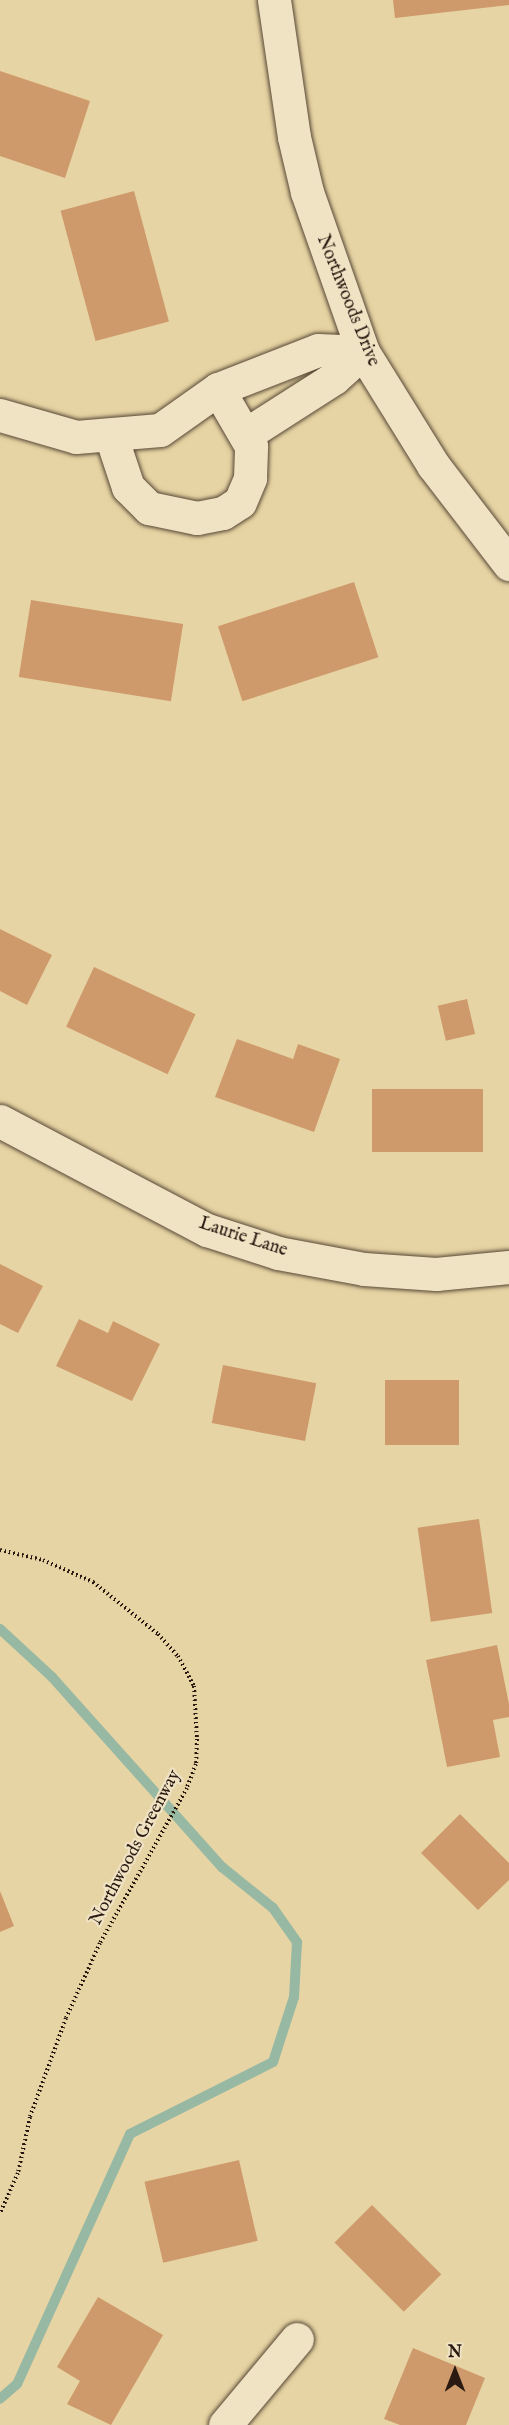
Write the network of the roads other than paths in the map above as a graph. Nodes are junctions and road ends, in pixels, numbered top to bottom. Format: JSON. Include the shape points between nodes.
{"nodes":[{"id":1,"x":274,"y":0,"type":"edge"},
{"id":2,"x":363,"y":352,"type":"junction"},
{"id":3,"x":218,"y":390,"type":"junction"},
{"id":4,"x":0,"y":415,"type":"edge"},
{"id":5,"x":245,"y":435,"type":"junction"},
{"id":6,"x":111,"y":436,"type":"junction"},
{"id":7,"x":509,"y":564,"type":"edge"},
{"id":8,"x":0,"y":1121,"type":"edge"},
{"id":9,"x":509,"y":1267,"type":"edge"},
{"id":10,"x":297,"y":2339,"type":"dead end"},
{"id":11,"x":225,"y":2425,"type":"edge"}],
"edges":[{"from":1,"to":2,"type":"street","name":"Northwoods Drive","via":[[294,137],[307,192]]},
{"from":2,"to":3,"type":"street","via":[[318,350]]},
{"from":2,"to":5,"type":"street","via":[[334,378]]},
{"from":2,"to":7,"type":"street","name":"Northwoods Drive","via":[[433,465]]},
{"from":3,"to":5,"type":"street"},
{"from":3,"to":6,"type":"street","via":[[160,430]]},
{"from":4,"to":6,"type":"street","via":[[76,437]]},
{"from":5,"to":6,"type":"street","via":[[251,447],[250,478],[240,502],[223,513],[197,518],[149,508],[129,487]]},
{"from":8,"to":9,"type":"street","name":"Laurie Lane","via":[[207,1230],[278,1252],[364,1269],[436,1274]]},
{"from":10,"to":11,"type":"street"}]}
